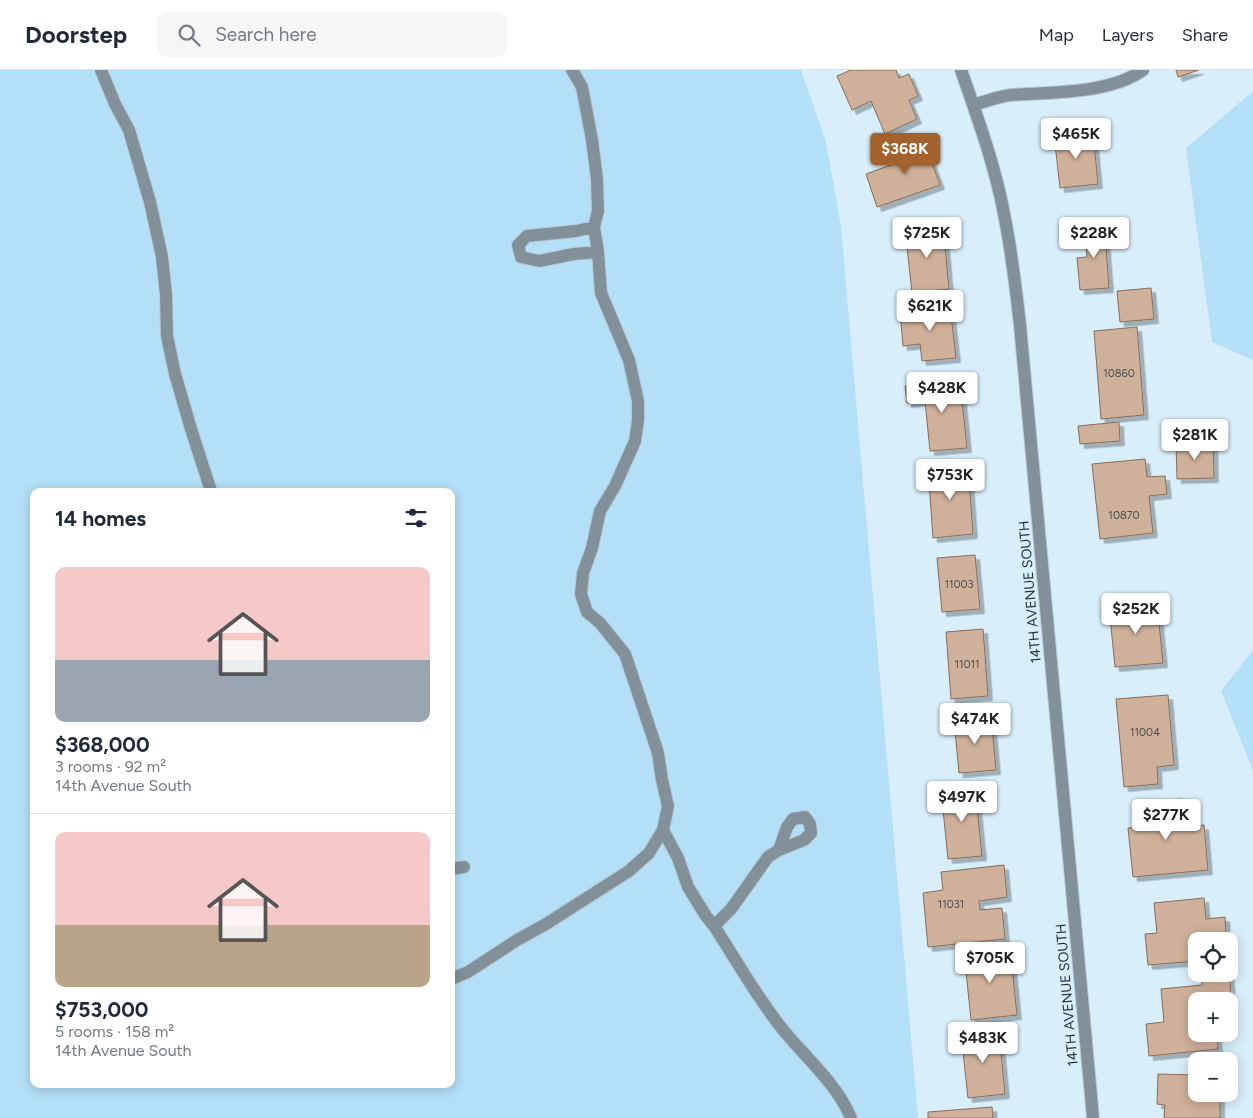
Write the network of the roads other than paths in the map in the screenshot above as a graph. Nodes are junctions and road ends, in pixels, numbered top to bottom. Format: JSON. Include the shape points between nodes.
{"nodes":[{"id":1,"x":101,"y":70,"type":"edge"},
{"id":2,"x":572,"y":70,"type":"edge"},
{"id":3,"x":961,"y":70,"type":"edge"},
{"id":4,"x":1144,"y":70,"type":"edge"},
{"id":5,"x":973,"y":105,"type":"junction"},
{"id":6,"x":594,"y":227,"type":"junction"},
{"id":7,"x":598,"y":252,"type":"junction"},
{"id":8,"x":210,"y":488,"type":"edge"},
{"id":9,"x":663,"y":830,"type":"junction"},
{"id":10,"x":779,"y":850,"type":"dead end"},
{"id":11,"x":714,"y":926,"type":"junction"},
{"id":12,"x":455,"y":978,"type":"edge"},
{"id":13,"x":851,"y":1118,"type":"edge"},
{"id":14,"x":1092,"y":1118,"type":"edge"}],
"edges":[{"from":1,"to":8,"type":"street","via":[[129,130],[150,202],[162,257],[167,336],[175,374]]},
{"from":2,"to":6,"type":"street","via":[[582,87],[592,140],[598,211]]},
{"from":3,"to":5,"type":"street","name":"14TH AVENUE SOUTH"},
{"from":4,"to":5,"type":"street","via":[[1132,78],[1085,90],[1009,95]]},
{"from":5,"to":14,"type":"street","name":"14TH AVENUE SOUTH","via":[[995,174],[1005,219],[1020,325]]},
{"from":6,"to":7,"type":"street"},
{"from":6,"to":7,"type":"street","via":[[527,236],[518,245],[521,257],[539,261]]},
{"from":7,"to":9,"type":"street","via":[[601,293],[630,360],[638,401],[638,420],[635,441],[600,511],[583,573],[581,594],[587,612],[625,654],[658,753],[668,806]]},
{"from":9,"to":11,"type":"street","via":[[688,887]]},
{"from":9,"to":12,"type":"street","via":[[649,853],[629,871]]},
{"from":10,"to":11,"type":"street","via":[[768,857]]},
{"from":11,"to":13,"type":"street","via":[[746,979],[847,1107]]}]}
